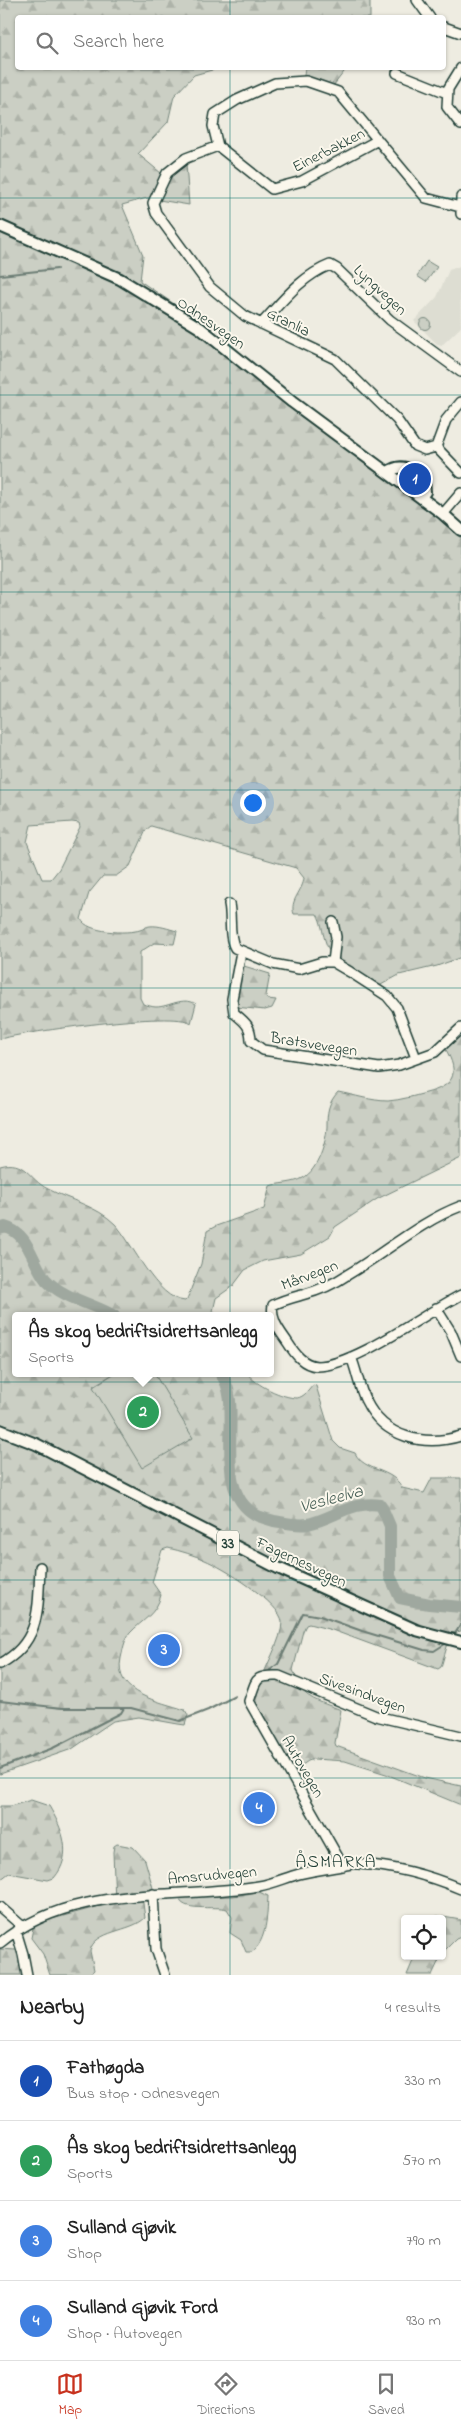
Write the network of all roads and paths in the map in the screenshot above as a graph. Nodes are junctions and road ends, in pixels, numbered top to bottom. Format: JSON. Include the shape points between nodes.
{"nodes":[{"id":1,"x":417,"y":0,"type":"edge"},
{"id":2,"x":428,"y":15,"type":"edge"},
{"id":3,"x":446,"y":28,"type":"edge"},
{"id":4,"x":461,"y":33,"type":"edge"},
{"id":5,"x":461,"y":68,"type":"edge"},
{"id":6,"x":397,"y":73,"type":"dead end"},
{"id":7,"x":448,"y":93,"type":"junction"},
{"id":8,"x":461,"y":125,"type":"edge"},
{"id":9,"x":378,"y":140,"type":"junction"},
{"id":10,"x":218,"y":146,"type":"junction"},
{"id":11,"x":461,"y":206,"type":"edge"},
{"id":12,"x":0,"y":226,"type":"edge"},
{"id":13,"x":261,"y":324,"type":"junction"},
{"id":14,"x":461,"y":372,"type":"edge"},
{"id":15,"x":461,"y":402,"type":"edge"},
{"id":16,"x":436,"y":447,"type":"junction"},
{"id":17,"x":388,"y":472,"type":"junction"},
{"id":18,"x":461,"y":473,"type":"edge"},
{"id":19,"x":461,"y":492,"type":"edge"},
{"id":20,"x":421,"y":497,"type":"junction"},
{"id":21,"x":444,"y":514,"type":"junction"},
{"id":22,"x":461,"y":530,"type":"edge"},
{"id":23,"x":229,"y":904,"type":"dead end"},
{"id":24,"x":333,"y":922,"type":"dead end"},
{"id":25,"x":241,"y":952,"type":"junction"},
{"id":26,"x":333,"y":962,"type":"junction"},
{"id":27,"x":461,"y":1028,"type":"edge"},
{"id":28,"x":416,"y":1058,"type":"junction"},
{"id":29,"x":461,"y":1206,"type":"edge"},
{"id":30,"x":461,"y":1295,"type":"edge"},
{"id":31,"x":436,"y":1308,"type":"junction"},
{"id":32,"x":272,"y":1312,"type":"edge"},
{"id":33,"x":274,"y":1318,"type":"edge"},
{"id":34,"x":461,"y":1356,"type":"edge"},
{"id":35,"x":351,"y":1358,"type":"junction"},
{"id":36,"x":0,"y":1430,"type":"edge"},
{"id":37,"x":461,"y":1436,"type":"edge"},
{"id":38,"x":40,"y":1567,"type":"dead end"},
{"id":39,"x":461,"y":1642,"type":"edge"},
{"id":40,"x":0,"y":1664,"type":"edge"},
{"id":41,"x":257,"y":1680,"type":"joint"},
{"id":42,"x":461,"y":1736,"type":"edge"},
{"id":43,"x":343,"y":1866,"type":"junction"},
{"id":44,"x":461,"y":1889,"type":"edge"},
{"id":45,"x":153,"y":1894,"type":"junction"},
{"id":46,"x":0,"y":1908,"type":"edge"},
{"id":47,"x":20,"y":1929,"type":"junction"},
{"id":48,"x":0,"y":1943,"type":"edge"},
{"id":49,"x":27,"y":1975,"type":"edge"},
{"id":50,"x":165,"y":1975,"type":"edge"}],
"edges":[{"from":1,"to":2,"type":"street"},
{"from":3,"to":4,"type":"street"},
{"from":5,"to":7,"type":"street"},
{"from":6,"to":7,"type":"street"},
{"from":7,"to":8,"type":"street","via":[[447,107]]},
{"from":9,"to":10,"type":"street","name":"Einerbakken","via":[[302,181],[272,189]]},
{"from":9,"to":10,"type":"street","name":"Einerbakken","via":[[338,92],[306,82],[275,83],[215,114],[213,126]]},
{"from":9,"to":11,"type":"street","name":"Einerbakken","via":[[426,198]]},
{"from":10,"to":13,"type":"street","name":"Granlia","via":[[186,158],[167,173],[156,194],[156,213],[210,287],[245,316]]},
{"from":12,"to":17,"type":"main road","name":"Odnesvegen","via":[[120,279],[200,328],[292,402]]},
{"from":13,"to":14,"type":"street","name":"Lyngvegen","via":[[298,286],[318,269],[330,265],[390,320]]},
{"from":13,"to":16,"type":"street","name":"Granlia","via":[[335,359],[397,420],[415,446],[426,450]]},
{"from":15,"to":16,"type":"street","via":[[446,420]]},
{"from":16,"to":18,"type":"street"},
{"from":17,"to":20,"type":"main road","name":"Odnesvegen"},
{"from":17,"to":20,"type":"main road","via":[[394,467],[409,469],[424,482],[425,492]]},
{"from":19,"to":21,"type":"street"},
{"from":20,"to":21,"type":"main road","name":"Odnesvegen"},
{"from":21,"to":22,"type":"main road","name":"Odnesvegen"},
{"from":23,"to":25,"type":"street","via":[[232,944]]},
{"from":24,"to":26,"type":"street","via":[[336,937]]},
{"from":25,"to":26,"type":"street","via":[[273,964],[299,969]]},
{"from":25,"to":28,"type":"street","name":"Bratsvevegen","via":[[232,999],[234,1013],[248,1024],[255,1046],[276,1054],[379,1068]]},
{"from":26,"to":28,"type":"street","via":[[386,996],[397,1008]]},
{"from":27,"to":28,"type":"street","name":"Bratsvevegen","via":[[435,1052]]},
{"from":29,"to":32,"type":"street","name":"Mårvegen","via":[[408,1233],[338,1280],[273,1305]]},
{"from":30,"to":31,"type":"street","name":"Mårvegen"},
{"from":31,"to":34,"type":"street"},
{"from":31,"to":35,"type":"street","name":"Mårvegen"},
{"from":33,"to":35,"type":"street","name":"Mårvegen","via":[[303,1362],[317,1366]]},
{"from":35,"to":37,"type":"street","via":[[373,1414],[396,1433],[422,1441]]},
{"from":36,"to":39,"type":"main road","name":"Fagernesvegen","number":"33","via":[[36,1444],[278,1568],[416,1630]]},
{"from":38,"to":40,"type":"street","via":[[38,1611],[32,1633],[22,1649]]},
{"from":41,"to":42,"type":"street","name":"Sivesindvegen","via":[[262,1676],[279,1676],[376,1716]]},
{"from":41,"to":43,"type":"street","name":"Autovegen","via":[[249,1701]]},
{"from":43,"to":44,"type":"street","name":"Amsrudvegen","via":[[356,1863],[405,1869]]},
{"from":43,"to":45,"type":"street","name":"Amsrudvegen","via":[[261,1885],[220,1891]]},
{"from":45,"to":47,"type":"street","name":"Amsrudvegen","via":[[78,1904]]},
{"from":45,"to":50,"type":"street","via":[[156,1949]]},
{"from":46,"to":47,"type":"street"},
{"from":47,"to":48,"type":"street","name":"Amsrudvegen"},
{"from":47,"to":49,"type":"street"}]}
